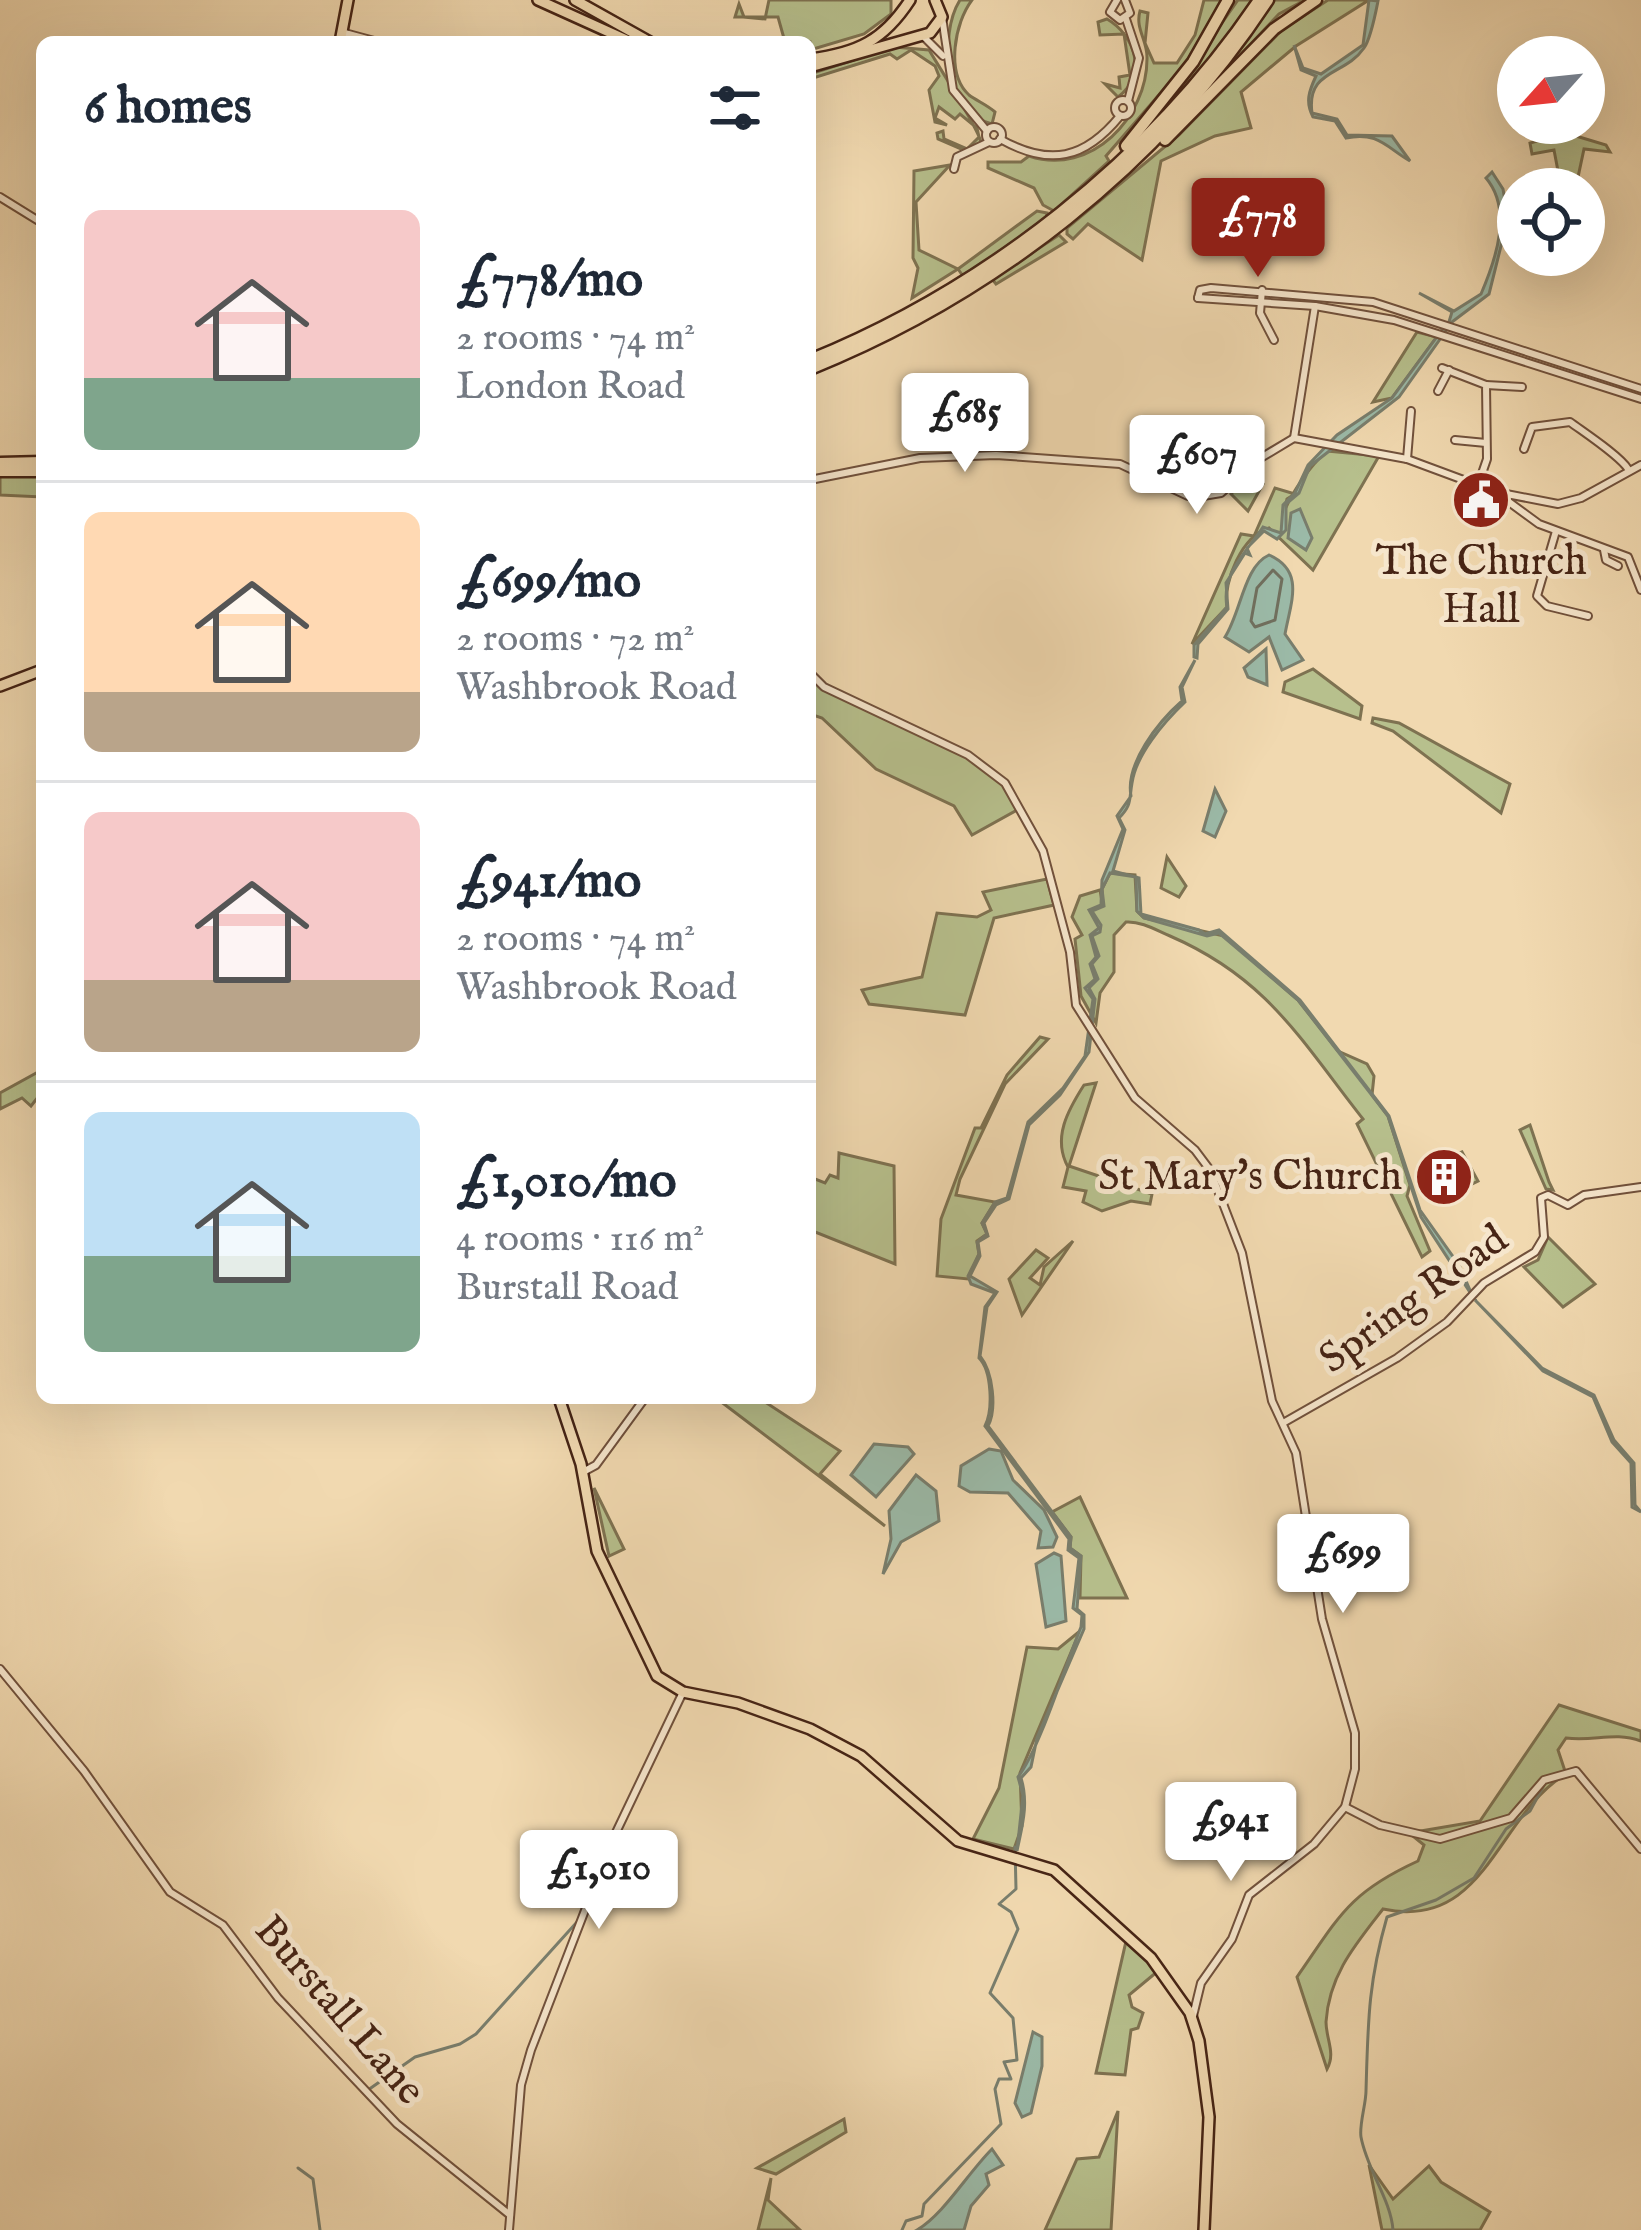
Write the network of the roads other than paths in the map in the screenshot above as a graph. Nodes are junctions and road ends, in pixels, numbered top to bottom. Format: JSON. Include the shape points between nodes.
{"nodes":[{"id":1,"x":348,"y":0,"type":"edge"},
{"id":2,"x":538,"y":0,"type":"edge"},
{"id":3,"x":571,"y":0,"type":"edge"},
{"id":4,"x":935,"y":0,"type":"edge"},
{"id":5,"x":1121,"y":0,"type":"edge"},
{"id":6,"x":1228,"y":0,"type":"edge"},
{"id":7,"x":1259,"y":0,"type":"edge"},
{"id":8,"x":1268,"y":0,"type":"edge"},
{"id":9,"x":1316,"y":0,"type":"edge"},
{"id":10,"x":950,"y":2,"type":"edge"},
{"id":11,"x":905,"y":6,"type":"edge"},
{"id":12,"x":942,"y":15,"type":"junction"},
{"id":13,"x":1126,"y":19,"type":"junction"},
{"id":14,"x":919,"y":34,"type":"junction"},
{"id":15,"x":340,"y":36,"type":"edge"},
{"id":16,"x":614,"y":36,"type":"edge"},
{"id":17,"x":630,"y":36,"type":"edge"},
{"id":18,"x":945,"y":59,"type":"junction"},
{"id":19,"x":816,"y":61,"type":"edge"},
{"id":20,"x":816,"y":61,"type":"edge"},
{"id":21,"x":987,"y":131,"type":"junction"},
{"id":22,"x":1000,"y":140,"type":"junction"},
{"id":23,"x":989,"y":142,"type":"junction"},
{"id":24,"x":955,"y":165,"type":"dead end"},
{"id":25,"x":1097,"y":181,"type":"junction"},
{"id":26,"x":0,"y":197,"type":"edge"},
{"id":27,"x":1081,"y":208,"type":"junction"},
{"id":28,"x":36,"y":219,"type":"edge"},
{"id":29,"x":1262,"y":290,"type":"junction"},
{"id":30,"x":1261,"y":301,"type":"junction"},
{"id":31,"x":1316,"y":301,"type":"junction"},
{"id":32,"x":1275,"y":333,"type":"dead end"},
{"id":33,"x":816,"y":362,"type":"edge"},
{"id":34,"x":816,"y":362,"type":"edge"},
{"id":35,"x":1486,"y":385,"type":"junction"},
{"id":36,"x":1522,"y":387,"type":"dead end"},
{"id":37,"x":1641,"y":388,"type":"edge"},
{"id":38,"x":1438,"y":391,"type":"dead end"},
{"id":39,"x":1641,"y":399,"type":"edge"},
{"id":40,"x":1411,"y":411,"type":"dead end"},
{"id":41,"x":1294,"y":438,"type":"junction"},
{"id":42,"x":1455,"y":440,"type":"dead end"},
{"id":43,"x":1486,"y":443,"type":"junction"},
{"id":44,"x":1527,"y":445,"type":"dead end"},
{"id":45,"x":1407,"y":459,"type":"junction"},
{"id":46,"x":1641,"y":465,"type":"edge"},
{"id":47,"x":0,"y":467,"type":"edge"},
{"id":48,"x":36,"y":467,"type":"edge"},
{"id":49,"x":1629,"y":470,"type":"junction"},
{"id":50,"x":816,"y":479,"type":"edge"},
{"id":51,"x":1478,"y":485,"type":"junction"},
{"id":52,"x":1496,"y":492,"type":"junction"},
{"id":53,"x":1520,"y":498,"type":"junction"},
{"id":54,"x":1514,"y":509,"type":"junction"},
{"id":55,"x":1556,"y":531,"type":"junction"},
{"id":56,"x":1604,"y":550,"type":"junction"},
{"id":57,"x":1618,"y":566,"type":"dead end"},
{"id":58,"x":1641,"y":590,"type":"edge"},
{"id":59,"x":1585,"y":617,"type":"dead end"},
{"id":60,"x":36,"y":672,"type":"edge"},
{"id":61,"x":816,"y":679,"type":"edge"},
{"id":62,"x":0,"y":686,"type":"edge"},
{"id":63,"x":1641,"y":1186,"type":"edge"},
{"id":64,"x":561,"y":1404,"type":"edge"},
{"id":65,"x":641,"y":1404,"type":"edge"},
{"id":66,"x":1283,"y":1423,"type":"junction"},
{"id":67,"x":583,"y":1472,"type":"junction"},
{"id":68,"x":0,"y":1669,"type":"edge"},
{"id":69,"x":683,"y":1692,"type":"junction"},
{"id":70,"x":1345,"y":1807,"type":"junction"},
{"id":71,"x":1641,"y":1849,"type":"edge"},
{"id":72,"x":1192,"y":2018,"type":"junction"},
{"id":73,"x":510,"y":2215,"type":"junction"},
{"id":74,"x":509,"y":2230,"type":"edge"},
{"id":75,"x":1204,"y":2230,"type":"edge"}],
"edges":[{"from":1,"to":15,"type":"main road"},
{"from":2,"to":16,"type":"main road"},
{"from":3,"to":16,"type":"main road"},
{"from":3,"to":17,"type":"main road"},
{"from":4,"to":12,"type":"main road"},
{"from":5,"to":13,"type":"street","via":[[1131,10]]},
{"from":5,"to":13,"type":"street","via":[[1112,15]]},
{"from":6,"to":25,"type":"highway","via":[[1193,62]]},
{"from":7,"to":25,"type":"highway","via":[[1189,92]]},
{"from":8,"to":27,"type":"highway","via":[[1192,103]]},
{"from":9,"to":27,"type":"highway","via":[[1274,29],[1181,125]]},
{"from":10,"to":12,"type":"main road"},
{"from":11,"to":14,"type":"main road","via":[[909,28]]},
{"from":11,"to":20,"type":"main road","via":[[867,43]]},
{"from":12,"to":14,"type":"main road","via":[[934,31]]},
{"from":12,"to":18,"type":"street"},
{"from":13,"to":22,"type":"street","via":[[1138,58],[1128,101],[1116,104],[1120,116],[1091,148],[1036,155]]},
{"from":14,"to":18,"type":"street"},
{"from":14,"to":19,"type":"main road"},
{"from":18,"to":21,"type":"street","via":[[958,99]]},
{"from":21,"to":22,"type":"street","via":[[998,128]]},
{"from":21,"to":23,"type":"street"},
{"from":22,"to":23,"type":"street"},
{"from":23,"to":24,"type":"street"},
{"from":25,"to":33,"type":"highway","via":[[969,276]]},
{"from":26,"to":28,"type":"street"},
{"from":27,"to":34,"type":"highway","via":[[938,308]]},
{"from":29,"to":30,"type":"street"},
{"from":29,"to":30,"type":"street","via":[[1206,288],[1198,298]]},
{"from":29,"to":31,"type":"street"},
{"from":30,"to":31,"type":"street"},
{"from":30,"to":32,"type":"street"},
{"from":31,"to":37,"type":"street","via":[[1356,299],[1441,320]]},
{"from":31,"to":39,"type":"street","via":[[1448,334]]},
{"from":31,"to":41,"type":"street"},
{"from":35,"to":36,"type":"street"},
{"from":35,"to":38,"type":"street","via":[[1445,369]]},
{"from":35,"to":43,"type":"street"},
{"from":40,"to":45,"type":"street"},
{"from":41,"to":45,"type":"street"},
{"from":41,"to":50,"type":"street","via":[[1221,493],[1203,496],[1120,464],[996,455],[920,458]]},
{"from":42,"to":43,"type":"street"},
{"from":43,"to":51,"type":"street"},
{"from":44,"to":49,"type":"street","via":[[1532,427],[1570,422]]},
{"from":45,"to":51,"type":"street"},
{"from":46,"to":49,"type":"street"},
{"from":47,"to":48,"type":"highway"},
{"from":49,"to":53,"type":"street","via":[[1572,502]]},
{"from":51,"to":52,"type":"street"},
{"from":52,"to":53,"type":"street"},
{"from":52,"to":54,"type":"street"},
{"from":53,"to":54,"type":"street"},
{"from":54,"to":55,"type":"street"},
{"from":55,"to":56,"type":"street"},
{"from":55,"to":59,"type":"street","via":[[1537,596]]},
{"from":56,"to":57,"type":"street"},
{"from":56,"to":58,"type":"street","via":[[1630,560]]},
{"from":60,"to":62,"type":"main road"},
{"from":61,"to":66,"type":"street","via":[[976,760],[1005,783],[1042,851],[1076,1005],[1138,1102],[1210,1170],[1241,1253]]},
{"from":63,"to":66,"type":"street","name":"Spring Road","via":[[1568,1205],[1548,1195],[1538,1203],[1544,1237],[1535,1252],[1397,1358]]},
{"from":64,"to":67,"type":"main road"},
{"from":65,"to":67,"type":"street"},
{"from":66,"to":70,"type":"street","via":[[1298,1461],[1322,1619],[1355,1733]]},
{"from":67,"to":69,"type":"main road","via":[[593,1539],[638,1642],[657,1676]]},
{"from":68,"to":73,"type":"street","name":"Burstall Lane","via":[[170,1892],[223,1925],[278,1998],[397,2124]]},
{"from":69,"to":72,"type":"main road","via":[[738,1703],[833,1741],[888,1774],[958,1841],[1058,1873],[1125,1929]]},
{"from":69,"to":73,"type":"street","via":[[611,1843],[531,2050]]},
{"from":70,"to":71,"type":"street","via":[[1440,1839],[1510,1818],[1544,1780],[1576,1771]]},
{"from":70,"to":72,"type":"street","via":[[1314,1844],[1249,1895],[1232,1939],[1201,1983]]},
{"from":72,"to":75,"type":"main road","via":[[1209,2117]]},
{"from":73,"to":74,"type":"street"}]}
